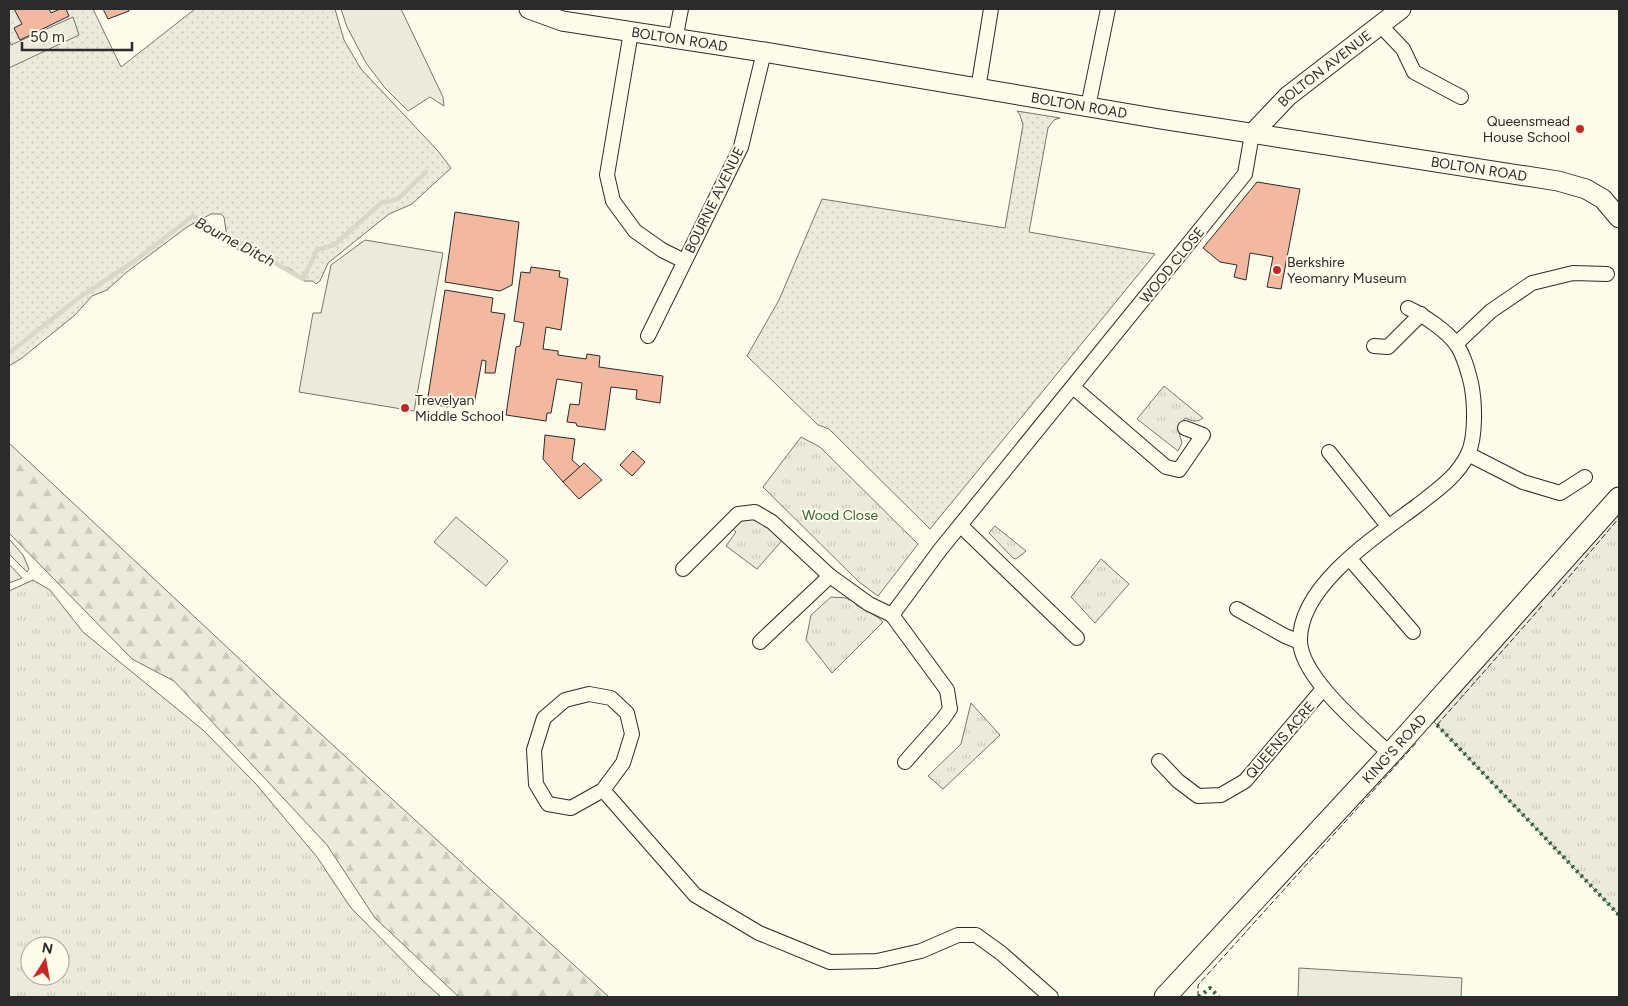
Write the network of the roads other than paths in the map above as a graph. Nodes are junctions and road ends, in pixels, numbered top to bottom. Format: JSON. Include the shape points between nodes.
{"nodes":[{"id":1,"x":528,"y":9,"type":"edge"},
{"id":2,"x":681,"y":9,"type":"edge"},
{"id":3,"x":991,"y":9,"type":"edge"},
{"id":4,"x":1108,"y":9,"type":"edge"},
{"id":5,"x":1401,"y":9,"type":"edge"},
{"id":6,"x":1380,"y":25,"type":"junction"},
{"id":7,"x":630,"y":32,"type":"junction"},
{"id":8,"x":675,"y":40,"type":"junction"},
{"id":9,"x":764,"y":52,"type":"junction"},
{"id":10,"x":978,"y":89,"type":"junction"},
{"id":11,"x":1461,"y":97,"type":"dead end"},
{"id":12,"x":1088,"y":108,"type":"junction"},
{"id":13,"x":1252,"y":134,"type":"junction"},
{"id":14,"x":1619,"y":218,"type":"edge"},
{"id":15,"x":684,"y":261,"type":"junction"},
{"id":16,"x":1607,"y":274,"type":"dead end"},
{"id":17,"x":1408,"y":308,"type":"dead end"},
{"id":18,"x":1422,"y":314,"type":"junction"},
{"id":19,"x":648,"y":336,"type":"dead end"},
{"id":20,"x":1456,"y":344,"type":"junction"},
{"id":21,"x":1374,"y":346,"type":"dead end"},
{"id":22,"x":1073,"y":388,"type":"junction"},
{"id":23,"x":1185,"y":428,"type":"dead end"},
{"id":24,"x":1329,"y":452,"type":"dead end"},
{"id":25,"x":1468,"y":454,"type":"junction"},
{"id":26,"x":1585,"y":477,"type":"dead end"},
{"id":27,"x":1619,"y":498,"type":"edge"},
{"id":28,"x":960,"y":525,"type":"junction"},
{"id":29,"x":1388,"y":526,"type":"junction"},
{"id":30,"x":1350,"y":559,"type":"junction"},
{"id":31,"x":683,"y":569,"type":"dead end"},
{"id":32,"x":830,"y":576,"type":"junction"},
{"id":33,"x":1236,"y":609,"type":"dead end"},
{"id":34,"x":892,"y":615,"type":"junction"},
{"id":35,"x":1414,"y":632,"type":"dead end"},
{"id":36,"x":1077,"y":638,"type":"dead end"},
{"id":37,"x":760,"y":642,"type":"dead end"},
{"id":38,"x":1300,"y":642,"type":"junction"},
{"id":39,"x":1323,"y":689,"type":"junction"},
{"id":40,"x":1390,"y":754,"type":"junction"},
{"id":41,"x":905,"y":762,"type":"dead end"},
{"id":42,"x":1159,"y":762,"type":"dead end"},
{"id":43,"x":603,"y":790,"type":"junction"},
{"id":44,"x":1051,"y":997,"type":"edge"},
{"id":45,"x":1164,"y":997,"type":"edge"}],
"edges":[{"from":1,"to":7,"type":"street","name":"BOLTON ROAD","via":[[562,21]]},
{"from":2,"to":8,"type":"street"},
{"from":3,"to":10,"type":"street"},
{"from":4,"to":12,"type":"street"},
{"from":5,"to":6,"type":"street","name":"BOLTON AVENUE"},
{"from":6,"to":11,"type":"street","via":[[1403,48],[1414,72]]},
{"from":6,"to":13,"type":"street","name":"BOLTON AVENUE","via":[[1288,96]]},
{"from":7,"to":8,"type":"street","name":"BOLTON ROAD"},
{"from":7,"to":15,"type":"street","name":"BOURNE AVENUE","via":[[606,175],[613,201],[635,231]]},
{"from":8,"to":9,"type":"street","name":"BOLTON ROAD"},
{"from":9,"to":10,"type":"street","name":"BOLTON ROAD"},
{"from":9,"to":15,"type":"street","name":"BOURNE AVENUE","via":[[741,147]]},
{"from":10,"to":12,"type":"street","name":"BOLTON ROAD"},
{"from":12,"to":13,"type":"street","name":"BOLTON ROAD"},
{"from":13,"to":14,"type":"street","name":"BOLTON ROAD","via":[[1558,180],[1586,189],[1603,200]]},
{"from":13,"to":22,"type":"street","name":"WOOD CLOSE","via":[[1245,174]]},
{"from":15,"to":19,"type":"street","name":"BOURNE AVENUE"},
{"from":16,"to":20,"type":"street","via":[[1573,273],[1532,283],[1491,311]]},
{"from":17,"to":18,"type":"street"},
{"from":18,"to":20,"type":"street"},
{"from":18,"to":21,"type":"street","via":[[1388,347]]},
{"from":20,"to":25,"type":"street","via":[[1474,397]]},
{"from":22,"to":23,"type":"street","via":[[1166,467],[1179,470],[1203,434]]},
{"from":22,"to":28,"type":"street","name":"WOOD CLOSE"},
{"from":24,"to":29,"type":"street"},
{"from":25,"to":26,"type":"street","via":[[1523,482],[1560,493]]},
{"from":25,"to":29,"type":"street","via":[[1451,480]]},
{"from":27,"to":40,"type":"main road","name":"KING'S ROAD"},
{"from":28,"to":34,"type":"street","name":"WOOD CLOSE"},
{"from":28,"to":36,"type":"street"},
{"from":29,"to":30,"type":"street"},
{"from":30,"to":35,"type":"street"},
{"from":30,"to":38,"type":"street","via":[[1325,581],[1310,604]]},
{"from":31,"to":32,"type":"street","via":[[738,514],[755,512],[772,522]]},
{"from":32,"to":34,"type":"street","via":[[869,604]]},
{"from":32,"to":37,"type":"street"},
{"from":33,"to":38,"type":"street"},
{"from":34,"to":41,"type":"street","via":[[947,690],[950,709]]},
{"from":38,"to":39,"type":"street","name":"QUEENS ACRE","via":[[1303,656]]},
{"from":39,"to":40,"type":"street","name":"QUEENS ACRE"},
{"from":39,"to":42,"type":"street","name":"QUEENS ACRE","via":[[1245,781],[1221,795],[1198,796]]},
{"from":40,"to":45,"type":"main road","name":"KING'S ROAD"},
{"from":43,"to":43,"type":"street","via":[[571,808],[548,804],[536,784],[534,750],[544,718],[565,700],[589,694],[611,698],[627,713],[632,734],[623,763]]},
{"from":43,"to":44,"type":"street","via":[[695,895],[759,933],[830,962],[877,961],[920,951],[958,935],[976,935]]}]}
